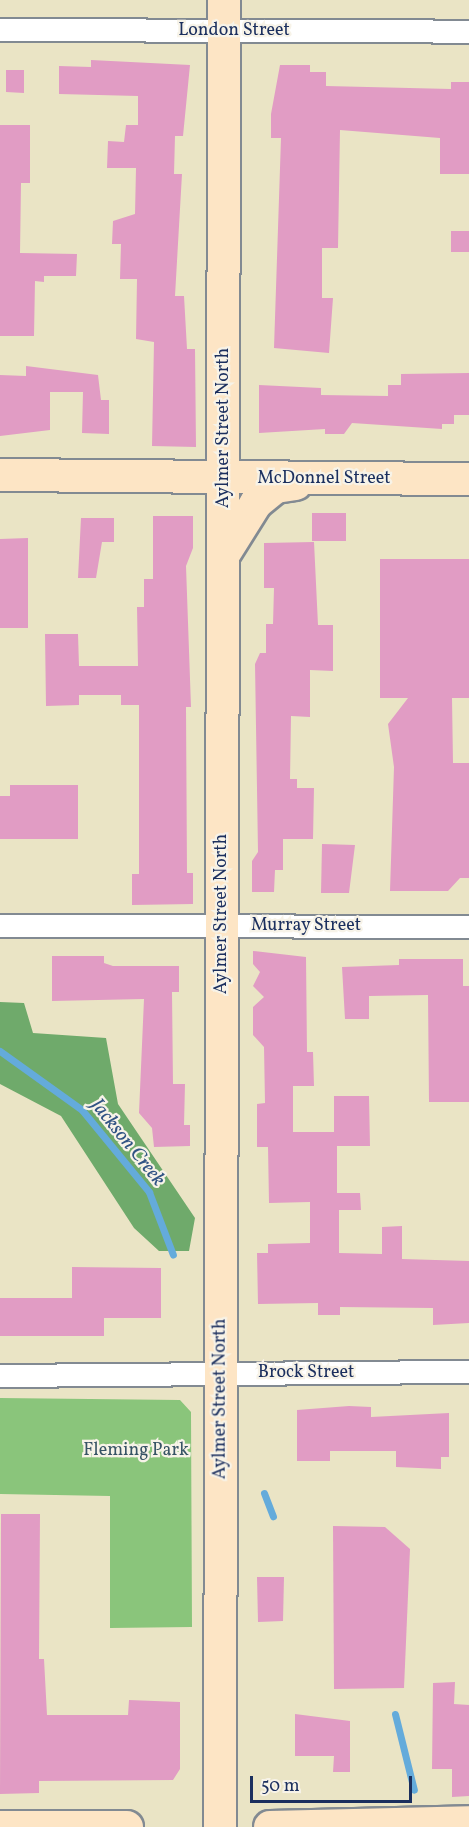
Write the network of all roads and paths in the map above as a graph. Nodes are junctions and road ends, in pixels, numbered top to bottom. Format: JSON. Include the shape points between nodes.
{"nodes":[{"id":1,"x":224,"y":0,"type":"edge"},
{"id":2,"x":0,"y":30,"type":"edge"},
{"id":3,"x":224,"y":31,"type":"junction"},
{"id":4,"x":469,"y":32,"type":"edge"},
{"id":5,"x":0,"y":475,"type":"edge"},
{"id":6,"x":225,"y":478,"type":"junction"},
{"id":7,"x":336,"y":479,"type":"junction"},
{"id":8,"x":469,"y":479,"type":"edge"},
{"id":9,"x":223,"y":559,"type":"junction"},
{"id":10,"x":0,"y":926,"type":"edge"},
{"id":11,"x":222,"y":926,"type":"junction"},
{"id":12,"x":469,"y":927,"type":"edge"},
{"id":13,"x":469,"y":1372,"type":"edge"},
{"id":14,"x":220,"y":1374,"type":"junction"},
{"id":15,"x":0,"y":1376,"type":"edge"},
{"id":16,"x":469,"y":1822,"type":"edge"},
{"id":17,"x":0,"y":1827,"type":"edge"},
{"id":18,"x":127,"y":1827,"type":"edge"},
{"id":19,"x":220,"y":1827,"type":"edge"},
{"id":20,"x":270,"y":1827,"type":"edge"}],
"edges":[{"from":1,"to":3,"type":"street","name":"Aylmer Street North"},
{"from":2,"to":3,"type":"street","name":"London Street"},
{"from":3,"to":4,"type":"street","name":"London Street"},
{"from":3,"to":6,"type":"street","name":"Aylmer Street North"},
{"from":5,"to":6,"type":"street","name":"McDonnel Street"},
{"from":6,"to":7,"type":"street","name":"McDonnel Street"},
{"from":6,"to":9,"type":"street","name":"Aylmer Street North"},
{"from":7,"to":8,"type":"street","name":"McDonnel Street"},
{"from":7,"to":9,"type":"street","via":[[276,487],[242,518]]},
{"from":9,"to":11,"type":"street","name":"Aylmer Street North"},
{"from":10,"to":11,"type":"street","name":"Murray Street"},
{"from":11,"to":12,"type":"street","name":"Murray Street"},
{"from":11,"to":14,"type":"street","name":"Aylmer Street North"},
{"from":13,"to":14,"type":"street","name":"Brock Street"},
{"from":14,"to":15,"type":"street","name":"Brock Street"},
{"from":14,"to":19,"type":"street","name":"Aylmer Street North"},
{"from":16,"to":20,"type":"street"},
{"from":17,"to":18,"type":"street"}]}
